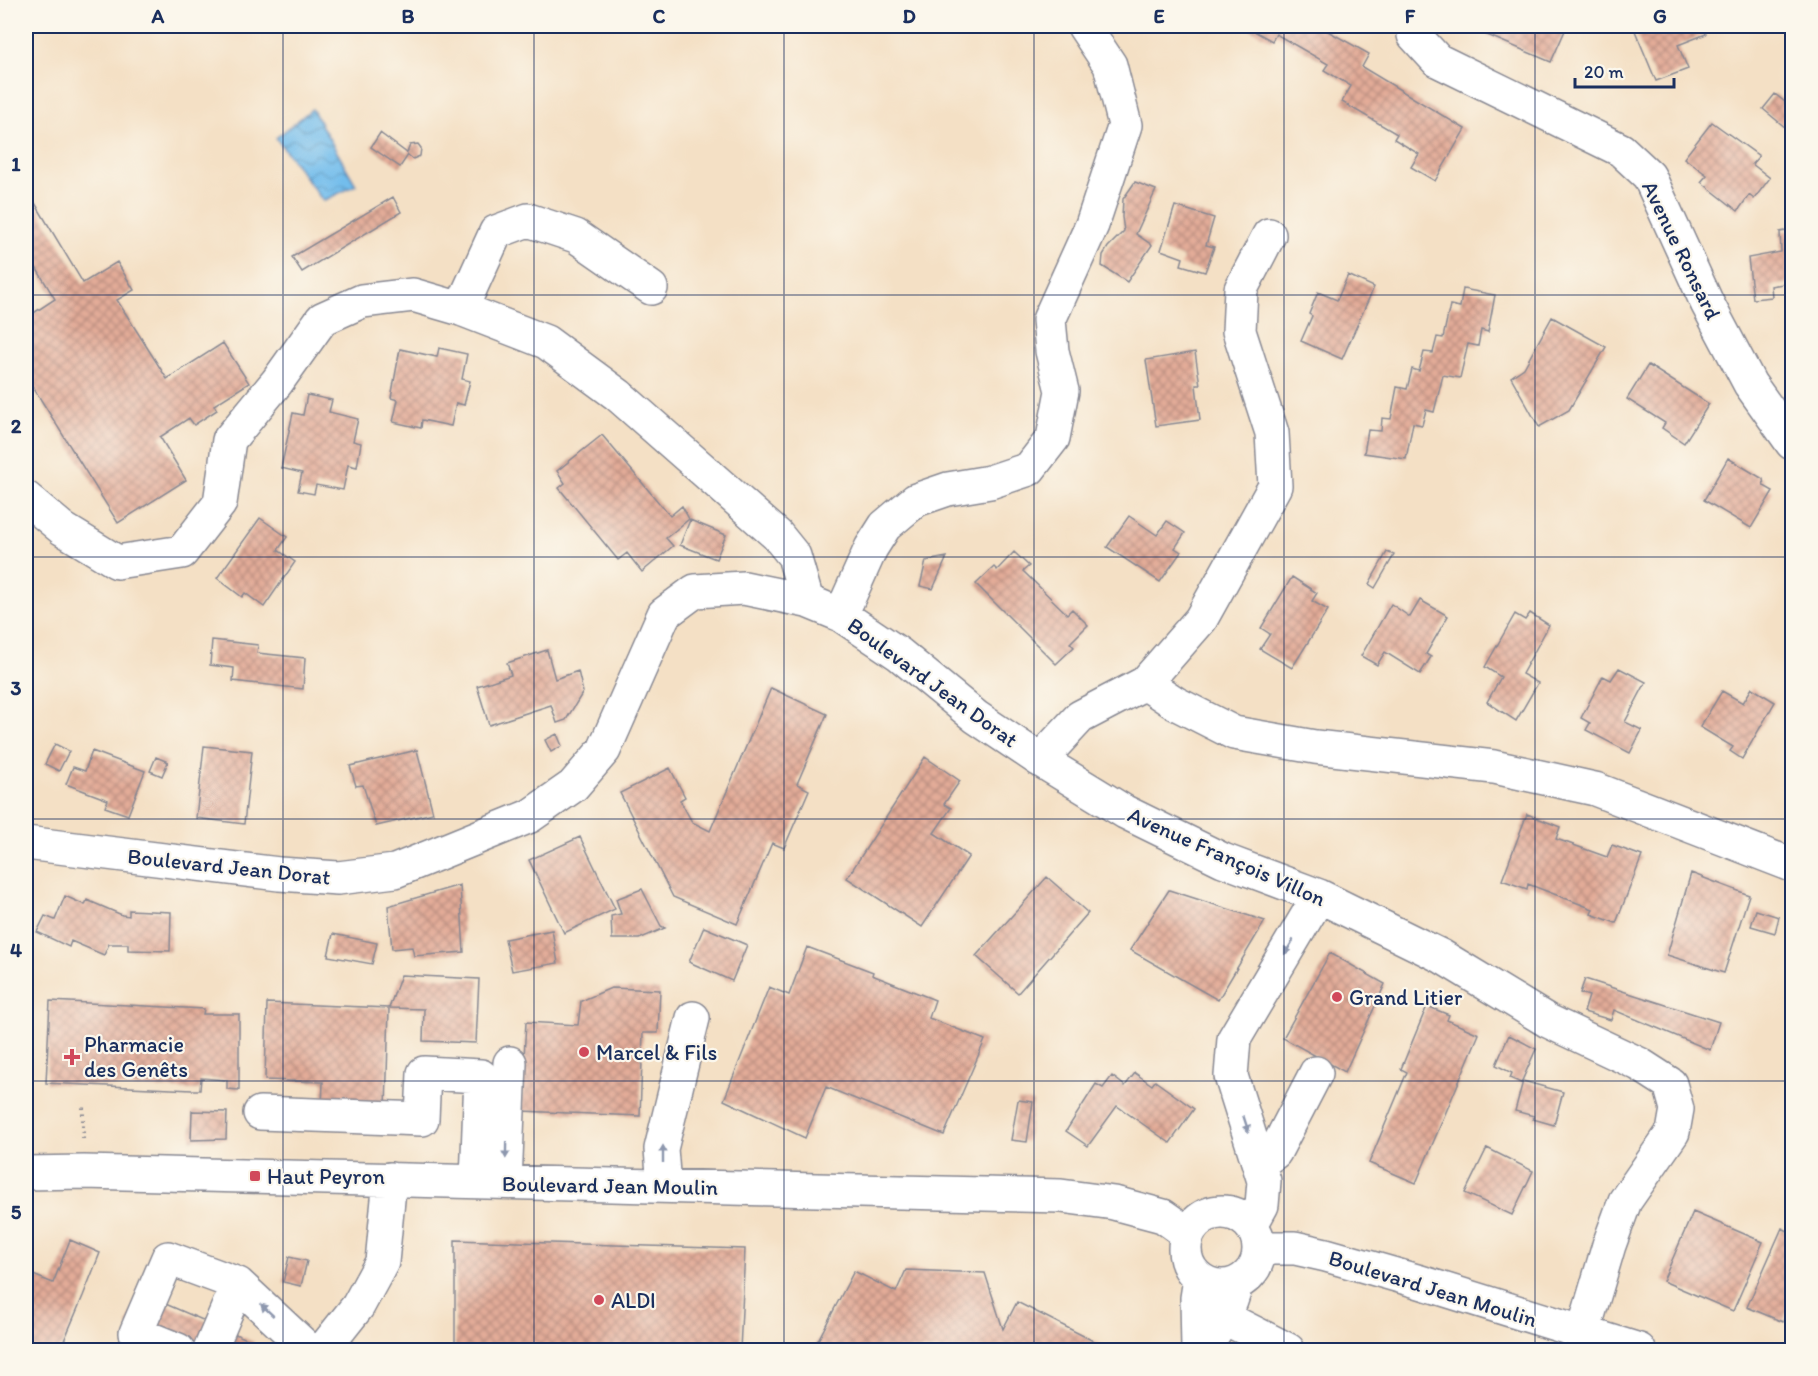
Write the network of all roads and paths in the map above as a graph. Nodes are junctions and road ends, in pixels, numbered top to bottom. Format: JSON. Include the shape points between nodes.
{"nodes":[{"id":1,"x":1084,"y":26,"type":"edge"},
{"id":2,"x":1414,"y":26,"type":"edge"},
{"id":3,"x":1269,"y":235,"type":"dead end"},
{"id":4,"x":651,"y":288,"type":"dead end"},
{"id":5,"x":461,"y":309,"type":"junction"},
{"id":6,"x":1792,"y":443,"type":"edge"},
{"id":7,"x":26,"y":498,"type":"edge"},
{"id":8,"x":807,"y":601,"type":"junction"},
{"id":9,"x":841,"y":615,"type":"junction"},
{"id":10,"x":1145,"y":683,"type":"junction"},
{"id":11,"x":1040,"y":760,"type":"junction"},
{"id":12,"x":26,"y":843,"type":"edge"},
{"id":13,"x":1792,"y":865,"type":"edge"},
{"id":14,"x":1318,"y":896,"type":"junction"},
{"id":15,"x":693,"y":1018,"type":"dead end"},
{"id":16,"x":510,"y":1063,"type":"dead end"},
{"id":17,"x":1316,"y":1073,"type":"dead end"},
{"id":18,"x":260,"y":1113,"type":"dead end"},
{"id":19,"x":1259,"y":1164,"type":"junction"},
{"id":20,"x":26,"y":1173,"type":"edge"},
{"id":21,"x":390,"y":1179,"type":"junction"},
{"id":22,"x":491,"y":1182,"type":"junction"},
{"id":23,"x":664,"y":1186,"type":"junction"},
{"id":24,"x":1187,"y":1233,"type":"junction"},
{"id":25,"x":1255,"y":1236,"type":"junction"},
{"id":26,"x":1200,"y":1279,"type":"junction"},
{"id":27,"x":238,"y":1284,"type":"junction"},
{"id":28,"x":1236,"y":1284,"type":"junction"},
{"id":29,"x":1223,"y":1317,"type":"junction"},
{"id":30,"x":1583,"y":1333,"type":"junction"},
{"id":31,"x":178,"y":1350,"type":"edge"},
{"id":32,"x":210,"y":1350,"type":"edge"},
{"id":33,"x":309,"y":1350,"type":"edge"},
{"id":34,"x":323,"y":1350,"type":"edge"},
{"id":35,"x":1200,"y":1350,"type":"edge"},
{"id":36,"x":1288,"y":1350,"type":"edge"},
{"id":37,"x":1639,"y":1350,"type":"edge"}],
"edges":[{"from":1,"to":9,"type":"street","via":[[1110,65],[1125,125],[1092,225],[1048,320],[1062,391],[1053,438],[1029,469],[990,483],[948,489],[916,500],[885,526]]},
{"from":2,"to":6,"type":"street","name":"Avenue Ronsard","via":[[1414,35],[1437,60],[1621,150],[1649,176],[1707,303],[1745,374]]},
{"from":3,"to":10,"type":"street","via":[[1241,289],[1239,331],[1272,433],[1275,486],[1201,619]]},
{"from":4,"to":5,"type":"street","via":[[576,236],[528,220],[496,232]]},
{"from":5,"to":7,"type":"street","via":[[413,295],[362,302],[322,320],[229,440],[220,503],[182,552],[117,562],[63,529]]},
{"from":5,"to":8,"type":"street","via":[[546,342],[618,395],[777,535],[794,556]]},
{"from":8,"to":9,"type":"street","name":"Boulevard Jean Dorat"},
{"from":8,"to":12,"type":"street","name":"Boulevard Jean Dorat","via":[[744,588],[695,591],[664,614],[603,750],[573,786],[530,816],[395,871],[338,878],[279,874]]},
{"from":9,"to":11,"type":"street","name":"Boulevard Jean Dorat"},
{"from":10,"to":11,"type":"street","via":[[1080,717]]},
{"from":10,"to":13,"type":"street","via":[[1234,733],[1315,747],[1494,767],[1595,789]]},
{"from":11,"to":14,"type":"street","name":"Avenue François Villon","via":[[1125,812],[1223,860]]},
{"from":14,"to":19,"type":"street","one_way":true,"via":[[1234,1039],[1231,1076]]},
{"from":14,"to":30,"type":"street","name":"Avenue François Villon","via":[[1441,956],[1548,1021],[1639,1064],[1670,1084],[1677,1109],[1673,1132],[1625,1201]]},
{"from":23,"to":15,"type":"street","one_way":true,"via":[[661,1149]]},
{"from":16,"to":22,"type":"street","one_way":true,"via":[[507,1117]]},
{"from":17,"to":19,"type":"street","via":[[1275,1152]]},
{"from":18,"to":22,"type":"street","via":[[422,1119],[424,1073],[481,1076]]},
{"from":19,"to":25,"type":"street","via":[[1264,1181]]},
{"from":20,"to":21,"type":"street","name":"Boulevard Jean Moulin"},
{"from":21,"to":22,"type":"street","name":"Boulevard Jean Moulin"},
{"from":21,"to":34,"type":"street","via":[[382,1262],[358,1306]]},
{"from":22,"to":23,"type":"street","name":"Boulevard Jean Moulin"},
{"from":23,"to":24,"type":"street","name":"Boulevard Jean Moulin","via":[[1061,1196],[1114,1203],[1163,1216]]},
{"from":24,"to":25,"type":"street","via":[[1205,1215],[1230,1212],[1241,1217]]},
{"from":24,"to":26,"type":"street","via":[[1186,1262]]},
{"from":25,"to":28,"type":"street","via":[[1257,1263],[1249,1276]]},
{"from":25,"to":30,"type":"street","name":"Boulevard Jean Moulin"},
{"from":26,"to":28,"type":"street","via":[[1221,1287]]},
{"from":26,"to":35,"type":"street"},
{"from":27,"to":31,"type":"street","via":[[168,1257],[136,1334]]},
{"from":27,"to":32,"type":"street"},
{"from":33,"to":27,"type":"street","one_way":true},
{"from":28,"to":29,"type":"street"},
{"from":29,"to":35,"type":"street"},
{"from":29,"to":36,"type":"street"},
{"from":30,"to":37,"type":"street","name":"Boulevard Jean Moulin"}]}
